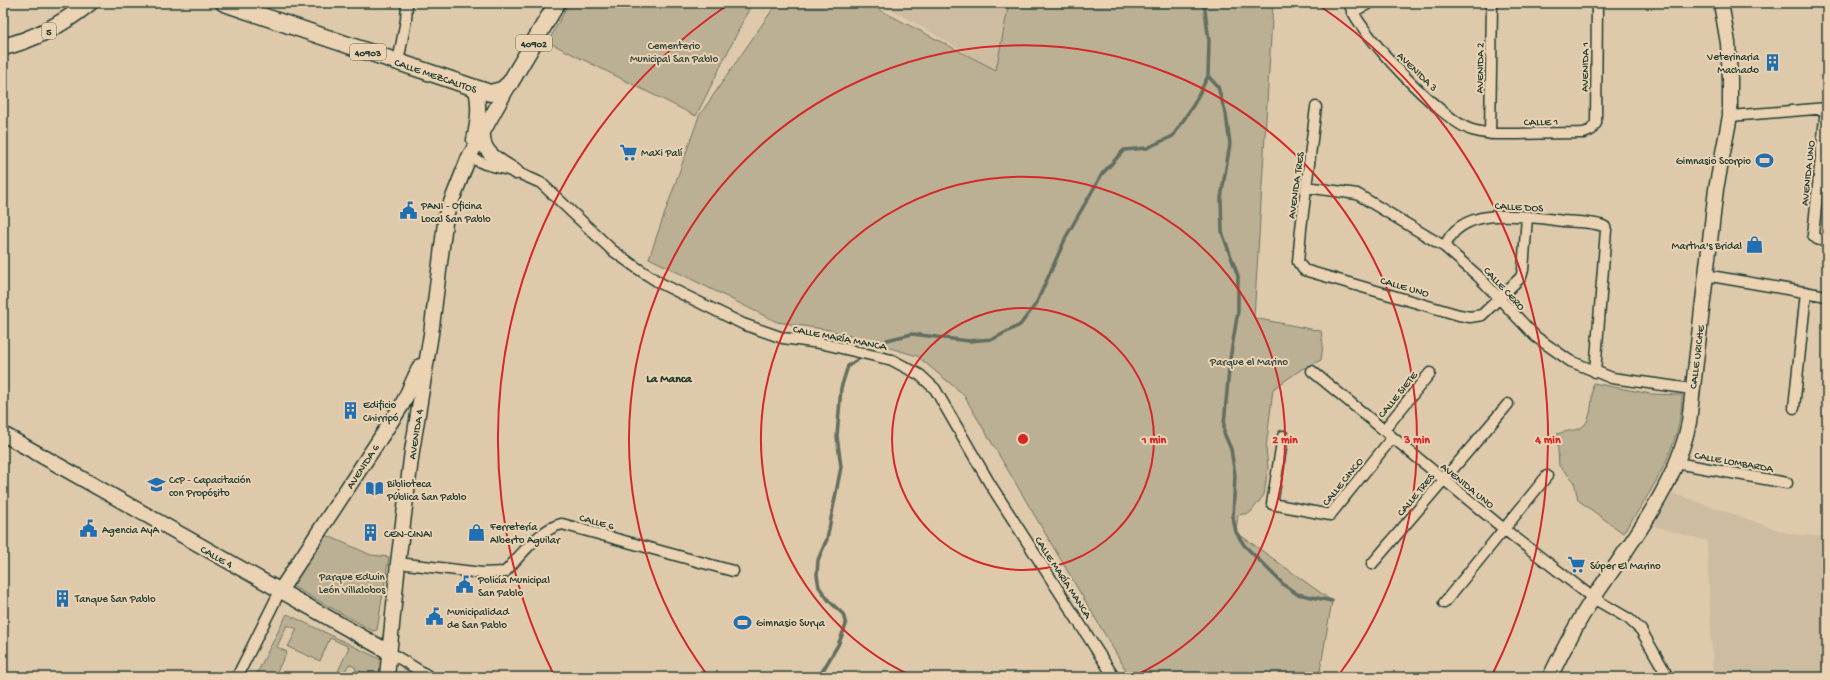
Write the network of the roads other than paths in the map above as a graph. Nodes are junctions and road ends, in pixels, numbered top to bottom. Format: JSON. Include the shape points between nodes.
{"nodes":[{"id":1,"x":89,"y":3,"type":"edge"},
{"id":2,"x":224,"y":3,"type":"edge"},
{"id":3,"x":407,"y":3,"type":"edge"},
{"id":4,"x":557,"y":3,"type":"edge"},
{"id":5,"x":1370,"y":3,"type":"edge"},
{"id":6,"x":1492,"y":3,"type":"edge"},
{"id":7,"x":1597,"y":3,"type":"edge"},
{"id":8,"x":1721,"y":3,"type":"edge"},
{"id":9,"x":1350,"y":8,"type":"edge"},
{"id":10,"x":3,"y":47,"type":"edge"},
{"id":11,"x":398,"y":62,"type":"junction"},
{"id":12,"x":510,"y":83,"type":"junction"},
{"id":13,"x":476,"y":89,"type":"junction"},
{"id":14,"x":1316,"y":107,"type":"dead end"},
{"id":15,"x":1827,"y":108,"type":"edge"},
{"id":16,"x":1730,"y":116,"type":"junction"},
{"id":17,"x":1591,"y":130,"type":"joint"},
{"id":18,"x":483,"y":132,"type":"junction"},
{"id":19,"x":1490,"y":134,"type":"junction"},
{"id":20,"x":469,"y":157,"type":"junction"},
{"id":21,"x":516,"y":172,"type":"junction"},
{"id":22,"x":1306,"y":187,"type":"junction"},
{"id":23,"x":1527,"y":217,"type":"junction"},
{"id":24,"x":1827,"y":242,"type":"edge"},
{"id":25,"x":1445,"y":247,"type":"junction"},
{"id":26,"x":1300,"y":266,"type":"joint"},
{"id":27,"x":1705,"y":275,"type":"junction"},
{"id":28,"x":1806,"y":292,"type":"junction"},
{"id":29,"x":1827,"y":296,"type":"edge"},
{"id":30,"x":1498,"y":298,"type":"junction"},
{"id":31,"x":431,"y":334,"type":"junction"},
{"id":32,"x":1312,"y":371,"type":"dead end"},
{"id":33,"x":1595,"y":372,"type":"junction"},
{"id":34,"x":1430,"y":373,"type":"dead end"},
{"id":35,"x":1692,"y":389,"type":"junction"},
{"id":36,"x":1508,"y":404,"type":"dead end"},
{"id":37,"x":402,"y":405,"type":"junction"},
{"id":38,"x":1794,"y":408,"type":"dead end"},
{"id":39,"x":1384,"y":430,"type":"junction"},
{"id":40,"x":3,"y":434,"type":"edge"},
{"id":41,"x":1283,"y":436,"type":"dead end"},
{"id":42,"x":1392,"y":438,"type":"junction"},
{"id":43,"x":412,"y":451,"type":"junction"},
{"id":44,"x":1676,"y":463,"type":"junction"},
{"id":45,"x":1547,"y":476,"type":"dead end"},
{"id":46,"x":1442,"y":480,"type":"junction"},
{"id":47,"x":1787,"y":483,"type":"dead end"},
{"id":48,"x":1504,"y":529,"type":"junction"},
{"id":49,"x":398,"y":563,"type":"junction"},
{"id":50,"x":1372,"y":564,"type":"dead end"},
{"id":51,"x":733,"y":571,"type":"dead end"},
{"id":52,"x":280,"y":591,"type":"junction"},
{"id":53,"x":1593,"y":598,"type":"junction"},
{"id":54,"x":1444,"y":603,"type":"dead end"},
{"id":55,"x":389,"y":652,"type":"junction"},
{"id":56,"x":237,"y":677,"type":"edge"},
{"id":57,"x":387,"y":677,"type":"edge"},
{"id":58,"x":430,"y":677,"type":"edge"},
{"id":59,"x":1114,"y":677,"type":"edge"},
{"id":60,"x":1550,"y":677,"type":"edge"},
{"id":61,"x":1668,"y":677,"type":"edge"}],
"edges":[{"from":1,"to":10,"type":"main road","number":"5","via":[[72,17],[46,32],[18,44]]},
{"from":2,"to":11,"type":"main road","name":"CALLE MEZCALITOS","number":"40903"},
{"from":3,"to":11,"type":"street"},
{"from":4,"to":12,"type":"main road","number":"40902"},
{"from":5,"to":9,"type":"street"},
{"from":6,"to":19,"type":"street","name":"AVENIDA 2"},
{"from":7,"to":17,"type":"street","name":"AVENIDA 1","via":[[1596,122]]},
{"from":8,"to":16,"type":"main road","name":"CALLE URICHE","via":[[1728,43]]},
{"from":9,"to":19,"type":"street","name":"AVENIDA 3","via":[[1379,50],[1436,105],[1465,127]]},
{"from":11,"to":13,"type":"main road","name":"CALLE MEZCALITOS","number":"40903"},
{"from":12,"to":13,"type":"main road","name":"CALLE MEZCALITOS","number":"40903","via":[[502,90],[490,93]]},
{"from":12,"to":18,"type":"main road","number":"40902"},
{"from":13,"to":20,"type":"main road","via":[[479,105],[478,124]]},
{"from":14,"to":22,"type":"street","name":"AVENIDA TRES"},
{"from":15,"to":16,"type":"street"},
{"from":15,"to":24,"type":"street","name":"AVENIDA UNO","via":[[1813,235]]},
{"from":16,"to":27,"type":"main road","name":"CALLE URICHE","via":[[1716,188]]},
{"from":17,"to":19,"type":"street","name":"CALLE 1","via":[[1584,133]]},
{"from":18,"to":20,"type":"main road","number":"40902"},
{"from":18,"to":21,"type":"main road","via":[[487,152]]},
{"from":20,"to":21,"type":"street","name":"CALLE MARÍA MANCA"},
{"from":20,"to":31,"type":"main road","number":"40902","via":[[446,215]]},
{"from":21,"to":59,"type":"street","name":"CALLE MARÍA MANCA","via":[[541,184],[612,250],[660,283],[756,329],[783,338],[820,343],[892,360],[920,376],[935,389],[990,484]]},
{"from":22,"to":25,"type":"street","name":"CALLE CERO","via":[[1358,194]]},
{"from":22,"to":26,"type":"street","name":"AVENIDA TRES","via":[[1298,262]]},
{"from":23,"to":25,"type":"street","name":"CALLE DOS","via":[[1496,215],[1462,225],[1450,235]]},
{"from":23,"to":30,"type":"street","name":"CALLE UNO","via":[[1521,277]]},
{"from":23,"to":33,"type":"street","name":"CALLE DOS","via":[[1605,227]]},
{"from":25,"to":30,"type":"street","name":"CALLE CERO"},
{"from":26,"to":30,"type":"street","name":"CALLE UNO","via":[[1304,270],[1470,317],[1482,315]]},
{"from":27,"to":28,"type":"street"},
{"from":27,"to":35,"type":"main road","name":"CALLE URICHE"},
{"from":28,"to":29,"type":"street"},
{"from":28,"to":38,"type":"street"},
{"from":30,"to":33,"type":"street","name":"CALLE CERO","via":[[1523,325],[1550,348]]},
{"from":31,"to":37,"type":"main road","name":"AVENIDA 6","number":"40902"},
{"from":31,"to":43,"type":"main road","name":"AVENIDA 4"},
{"from":32,"to":39,"type":"street","name":"AVENIDA UNO"},
{"from":33,"to":35,"type":"street","name":"CALLE CERO","via":[[1627,381]]},
{"from":34,"to":39,"type":"street","name":"CALLE SIETE"},
{"from":35,"to":44,"type":"main road","name":"CALLE URICHE","via":[[1685,441]]},
{"from":36,"to":46,"type":"street","name":"CALLE TRES"},
{"from":37,"to":43,"type":"main road","via":[[408,405],[413,410],[410,438]]},
{"from":37,"to":52,"type":"main road","name":"AVENIDA 6","number":"40902"},
{"from":39,"to":42,"type":"street","name":"AVENIDA UNO"},
{"from":40,"to":52,"type":"main road","name":"CALLE 4"},
{"from":41,"to":42,"type":"street","name":"CALLE CINCO","via":[[1272,504],[1330,515]]},
{"from":42,"to":46,"type":"street","name":"AVENIDA UNO"},
{"from":43,"to":49,"type":"main road","name":"AVENIDA 4"},
{"from":44,"to":47,"type":"street","name":"CALLE LOMBARDA"},
{"from":44,"to":53,"type":"main road","name":"CALLE URICHE","via":[[1632,544]]},
{"from":45,"to":48,"type":"street"},
{"from":46,"to":48,"type":"street","name":"AVENIDA UNO"},
{"from":46,"to":50,"type":"street","name":"CALLE TRES"},
{"from":48,"to":53,"type":"street","name":"AVENIDA UNO"},
{"from":48,"to":54,"type":"street"},
{"from":49,"to":51,"type":"street","name":"CALLE 6","via":[[482,573],[506,572],[544,532],[562,524]]},
{"from":49,"to":55,"type":"main road","name":"AVENIDA 4"},
{"from":52,"to":55,"type":"main road","name":"CALLE 4"},
{"from":52,"to":56,"type":"street"},
{"from":53,"to":60,"type":"main road","name":"CALLE URICHE"},
{"from":53,"to":61,"type":"street","name":"AVENIDA UNO","via":[[1629,619],[1640,630]]},
{"from":55,"to":57,"type":"main road","name":"AVENIDA 4"},
{"from":55,"to":58,"type":"street","name":"CALLE 4"}]}
